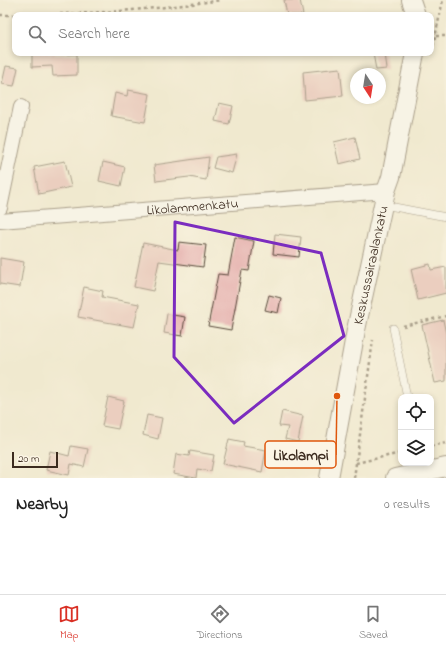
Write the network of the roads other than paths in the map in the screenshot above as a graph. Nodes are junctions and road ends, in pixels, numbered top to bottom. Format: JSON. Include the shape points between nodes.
{"nodes":[{"id":1,"x":411,"y":0,"type":"edge"},
{"id":2,"x":423,"y":0,"type":"edge"},
{"id":3,"x":415,"y":12,"type":"edge"},
{"id":4,"x":421,"y":12,"type":"edge"},
{"id":5,"x":423,"y":56,"type":"edge"},
{"id":6,"x":21,"y":107,"type":"dead end"},
{"id":7,"x":385,"y":198,"type":"junction"},
{"id":8,"x":0,"y":208,"type":"edge"},
{"id":9,"x":446,"y":217,"type":"edge"},
{"id":10,"x":0,"y":221,"type":"edge"},
{"id":11,"x":392,"y":328,"type":"road end"},
{"id":12,"x":406,"y":394,"type":"edge"},
{"id":13,"x":423,"y":467,"type":"edge"},
{"id":14,"x":446,"y":467,"type":"edge"},
{"id":15,"x":329,"y":478,"type":"edge"},
{"id":16,"x":395,"y":478,"type":"edge"}],
"edges":[{"from":1,"to":3,"type":"street"},
{"from":2,"to":4,"type":"street"},
{"from":5,"to":7,"type":"street","name":"Keskussairaalankatu"},
{"from":6,"to":8,"type":"street"},
{"from":7,"to":9,"type":"lane"},
{"from":7,"to":10,"type":"street","name":"Likolammenkatu"},
{"from":7,"to":15,"type":"street","name":"Keskussairaalankatu","via":[[356,330]]},
{"from":11,"to":12,"type":"lane"},
{"from":13,"to":14,"type":"street"},
{"from":13,"to":16,"type":"street"}]}
